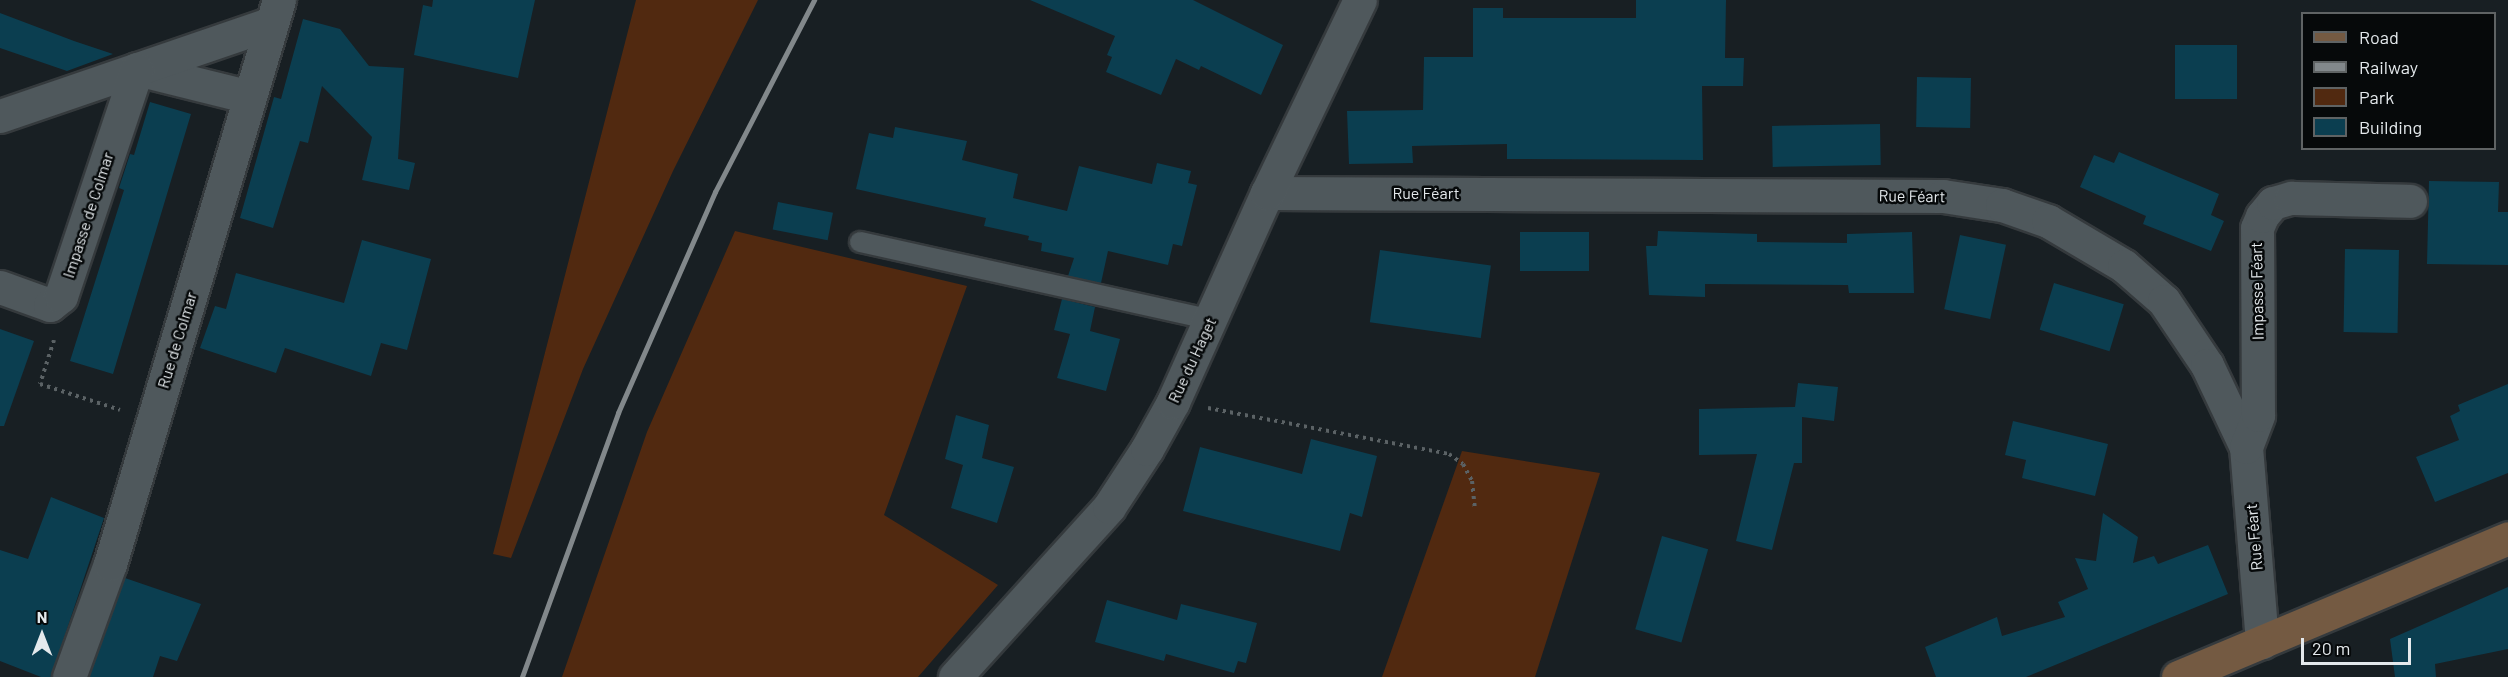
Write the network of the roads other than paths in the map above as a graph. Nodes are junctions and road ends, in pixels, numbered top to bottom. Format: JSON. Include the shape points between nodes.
{"nodes":[{"id":1,"x":1360,"y":0,"type":"edge"},
{"id":2,"x":275,"y":12,"type":"edge"},
{"id":3,"x":137,"y":69,"type":"junction"},
{"id":4,"x":250,"y":97,"type":"junction"},
{"id":5,"x":0,"y":116,"type":"edge"},
{"id":6,"x":1267,"y":193,"type":"junction"},
{"id":7,"x":2410,"y":201,"type":"dead end"},
{"id":8,"x":860,"y":242,"type":"dead end"},
{"id":9,"x":0,"y":287,"type":"edge"},
{"id":10,"x":1211,"y":320,"type":"junction"},
{"id":11,"x":2246,"y":447,"type":"junction"},
{"id":12,"x":2508,"y":538,"type":"edge"},
{"id":13,"x":2262,"y":642,"type":"junction"},
{"id":14,"x":69,"y":677,"type":"edge"},
{"id":15,"x":955,"y":677,"type":"edge"},
{"id":16,"x":2178,"y":677,"type":"edge"}],
"edges":[{"from":1,"to":6,"type":"street","name":"Rue du Haget"},
{"from":2,"to":3,"type":"street"},
{"from":2,"to":4,"type":"street","name":"Rue de Colmar"},
{"from":3,"to":4,"type":"street"},
{"from":3,"to":5,"type":"street"},
{"from":3,"to":9,"type":"street","name":"Impasse de Colmar","via":[[62,296],[50,305]]},
{"from":4,"to":14,"type":"street","name":"Rue de Colmar","via":[[110,564]]},
{"from":6,"to":10,"type":"street","name":"Rue du Haget"},
{"from":6,"to":11,"type":"street","name":"Rue Féart","via":[[1942,196],[2002,205],[2048,221],[2086,242],[2124,266],[2164,301],[2206,365]]},
{"from":7,"to":11,"type":"street","name":"Impasse Féart","via":[[2291,198],[2273,203],[2262,216],[2257,228],[2258,415]]},
{"from":8,"to":10,"type":"lane"},
{"from":10,"to":15,"type":"street","name":"Rue du Haget","via":[[1173,402],[1109,507]]},
{"from":11,"to":13,"type":"street","name":"Rue Féart"},
{"from":12,"to":13,"type":"main road"},
{"from":13,"to":16,"type":"main road"}]}
